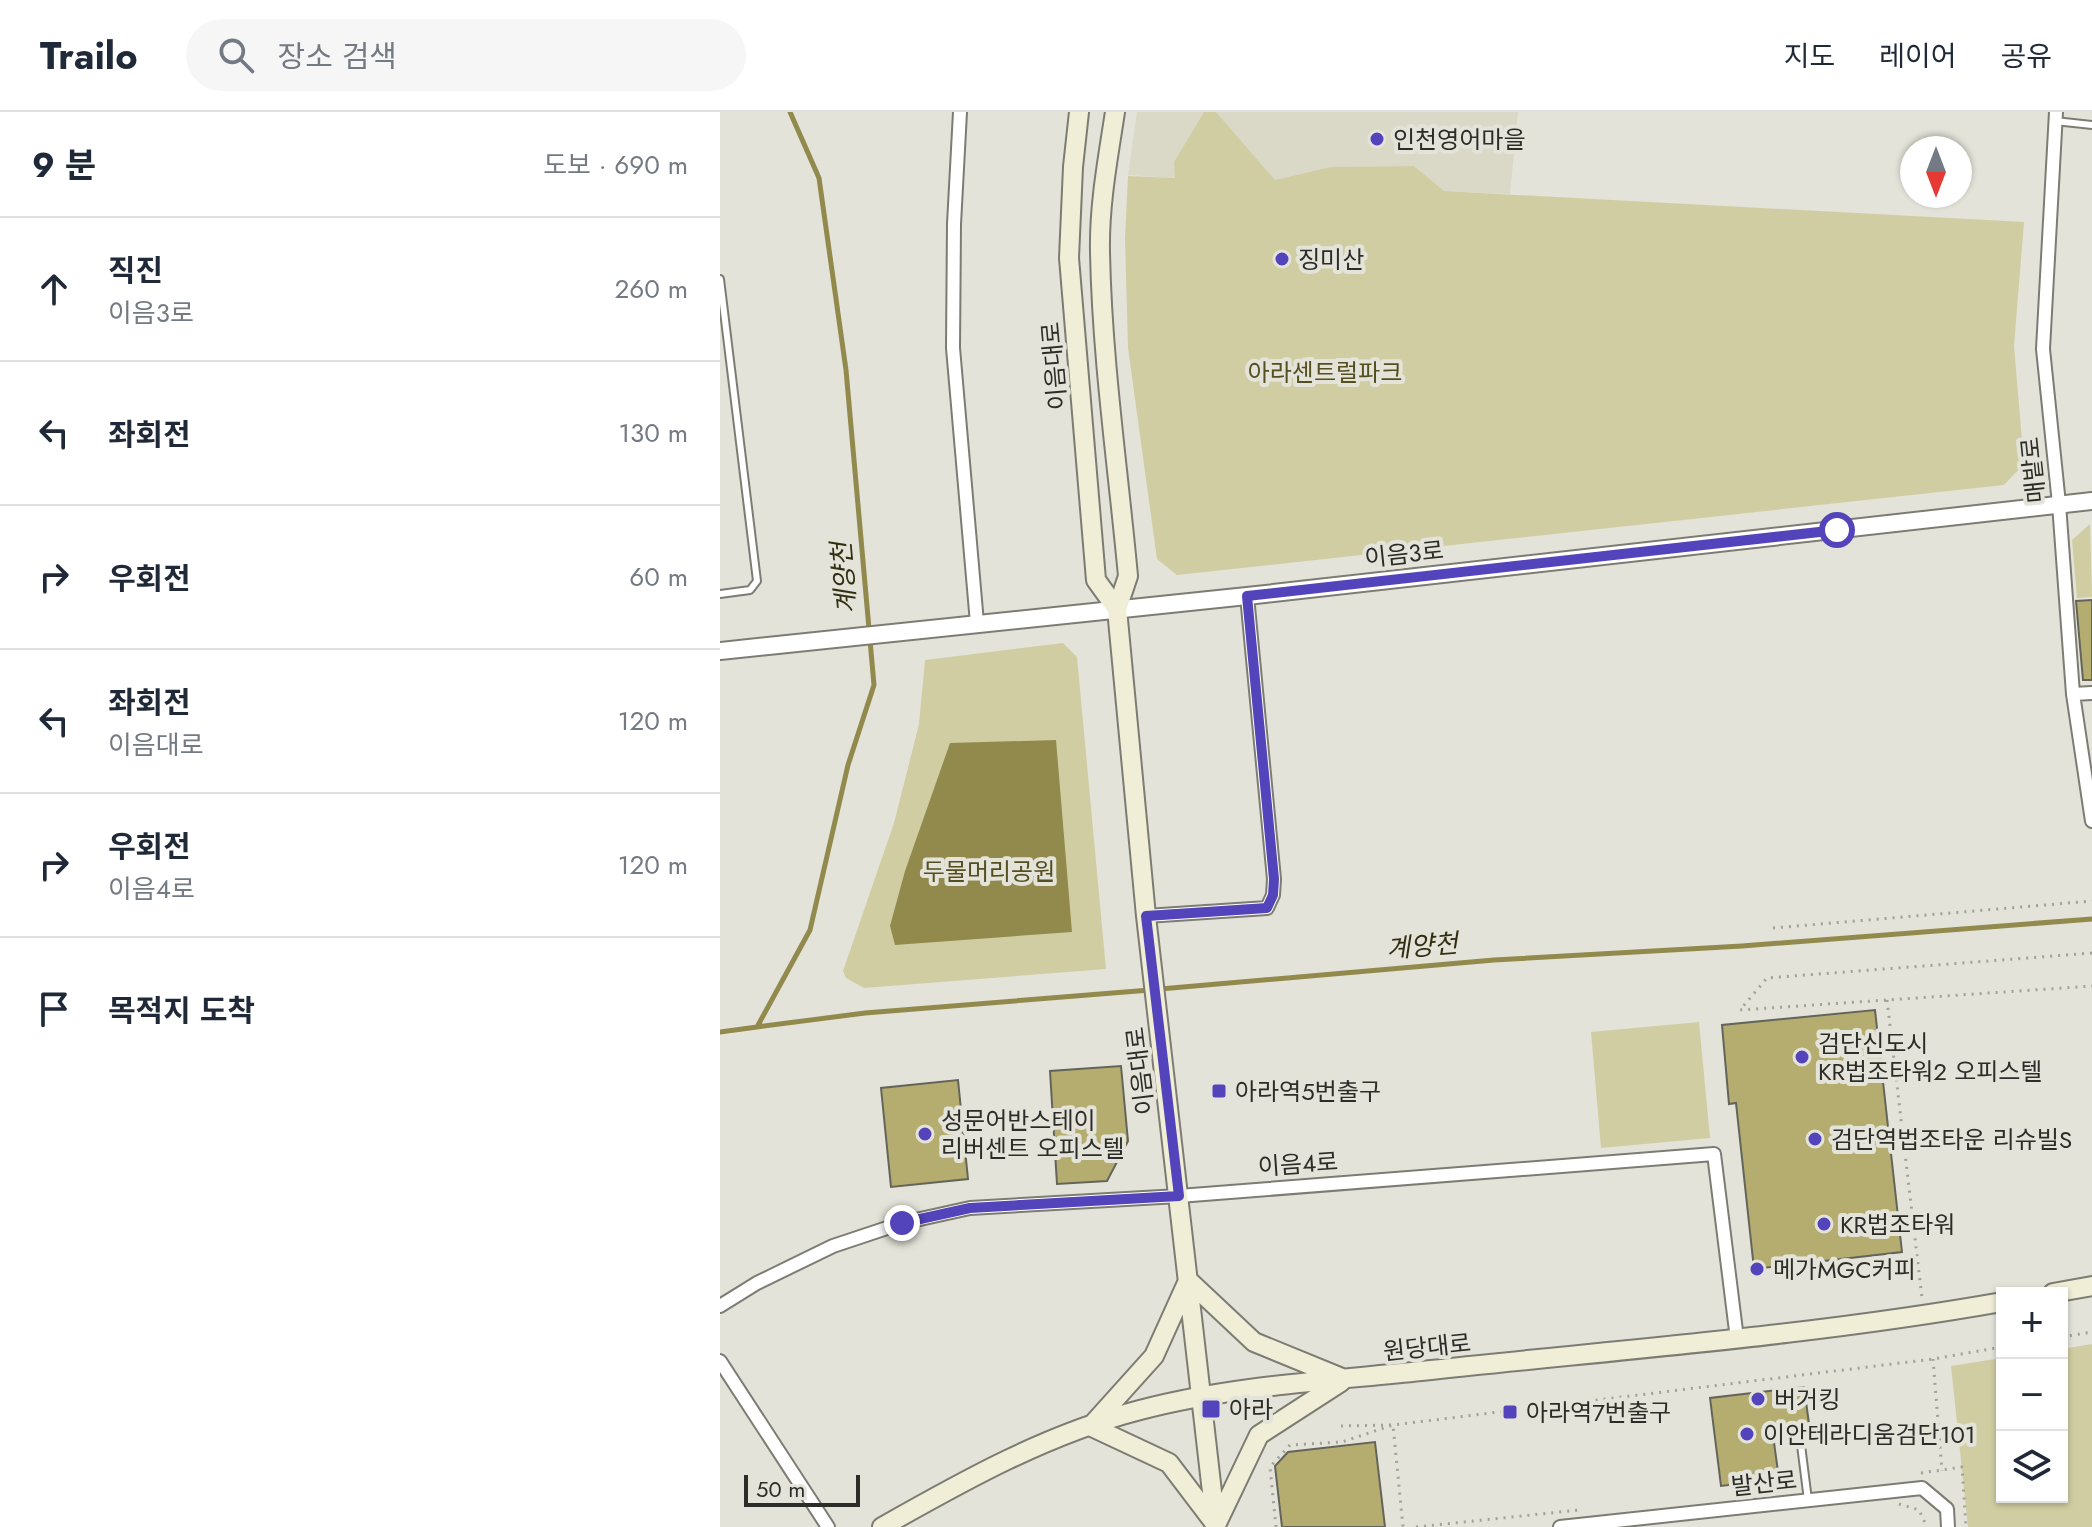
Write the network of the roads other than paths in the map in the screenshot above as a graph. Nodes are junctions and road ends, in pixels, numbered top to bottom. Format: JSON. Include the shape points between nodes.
{"nodes":[{"id":1,"x":960,"y":112,"type":"edge"},
{"id":2,"x":1079,"y":112,"type":"edge"},
{"id":3,"x":1115,"y":112,"type":"edge"},
{"id":4,"x":2055,"y":117,"type":"edge"},
{"id":5,"x":2092,"y":125,"type":"edge"},
{"id":6,"x":720,"y":279,"type":"edge"},
{"id":7,"x":2092,"y":501,"type":"edge"},
{"id":8,"x":2059,"y":504,"type":"junction"},
{"id":9,"x":720,"y":594,"type":"edge"},
{"id":10,"x":1247,"y":596,"type":"junction"},
{"id":11,"x":1117,"y":609,"type":"junction"},
{"id":12,"x":977,"y":623,"type":"junction"},
{"id":13,"x":720,"y":651,"type":"edge"},
{"id":14,"x":2092,"y":693,"type":"edge"},
{"id":15,"x":2073,"y":694,"type":"junction"},
{"id":16,"x":2092,"y":821,"type":"edge"},
{"id":17,"x":1146,"y":916,"type":"junction"},
{"id":18,"x":1179,"y":1196,"type":"junction"},
{"id":19,"x":1188,"y":1280,"type":"junction"},
{"id":20,"x":2092,"y":1286,"type":"edge"},
{"id":21,"x":2068,"y":1290,"type":"edge"},
{"id":22,"x":1996,"y":1303,"type":"edge"},
{"id":23,"x":720,"y":1306,"type":"edge"},
{"id":24,"x":1737,"y":1339,"type":"junction"},
{"id":25,"x":720,"y":1361,"type":"edge"},
{"id":26,"x":1346,"y":1379,"type":"junction"},
{"id":27,"x":1202,"y":1399,"type":"junction"},
{"id":28,"x":1090,"y":1426,"type":"junction"},
{"id":29,"x":1801,"y":1445,"type":"dead end"},
{"id":30,"x":1808,"y":1500,"type":"junction"},
{"id":31,"x":1216,"y":1526,"type":"edge"},
{"id":32,"x":828,"y":1527,"type":"edge"},
{"id":33,"x":882,"y":1527,"type":"edge"},
{"id":34,"x":1560,"y":1527,"type":"edge"},
{"id":35,"x":1948,"y":1527,"type":"edge"}],
"edges":[{"from":1,"to":12,"type":"street","via":[[953,348]]},
{"from":2,"to":11,"type":"main road","name":"이음대로","via":[[1069,258],[1096,580]]},
{"from":3,"to":11,"type":"main road","name":"이음대로","via":[[1100,250],[1128,576]]},
{"from":4,"to":5,"type":"lane"},
{"from":4,"to":8,"type":"street","name":"매밭로","via":[[2043,349]]},
{"from":6,"to":9,"type":"lane","via":[[757,581],[750,590]]},
{"from":7,"to":8,"type":"street","name":"이음3로"},
{"from":8,"to":10,"type":"street","name":"이음3로"},
{"from":8,"to":15,"type":"street","name":"매밭로"},
{"from":10,"to":11,"type":"street","name":"이음3로"},
{"from":10,"to":17,"type":"street","via":[[1273,895],[1267,908]]},
{"from":11,"to":12,"type":"street","name":"이음3로"},
{"from":11,"to":17,"type":"main road","name":"이음대로"},
{"from":12,"to":13,"type":"street","name":"이음3로"},
{"from":14,"to":15,"type":"street"},
{"from":15,"to":16,"type":"street","name":"매밭로"},
{"from":17,"to":18,"type":"main road","name":"이음대로"},
{"from":18,"to":19,"type":"main road","name":"이음대로"},
{"from":18,"to":23,"type":"street","name":"이음4로","via":[[970,1208],[902,1223],[833,1246]]},
{"from":18,"to":24,"type":"street","name":"이음4로","via":[[1714,1154]]},
{"from":19,"to":26,"type":"main road","via":[[1254,1342]]},
{"from":19,"to":27,"type":"main road","name":"이음대로"},
{"from":19,"to":28,"type":"main road","via":[[1154,1356]]},
{"from":20,"to":21,"type":"main road"},
{"from":22,"to":24,"type":"main road","name":"원당대로"},
{"from":24,"to":26,"type":"main road","name":"원당대로"},
{"from":25,"to":32,"type":"street"},
{"from":26,"to":27,"type":"main road","name":"원당대로"},
{"from":26,"to":31,"type":"main road","via":[[1259,1435]]},
{"from":27,"to":28,"type":"main road","name":"원당대로"},
{"from":27,"to":31,"type":"main road","name":"이음대로"},
{"from":28,"to":31,"type":"main road","via":[[1169,1463]]},
{"from":28,"to":33,"type":"main road","name":"원당대로","via":[[1040,1443]]},
{"from":29,"to":30,"type":"lane"},
{"from":30,"to":34,"type":"street","name":"발산로"},
{"from":30,"to":35,"type":"street","name":"발산로","via":[[1922,1488],[1947,1509]]}]}
